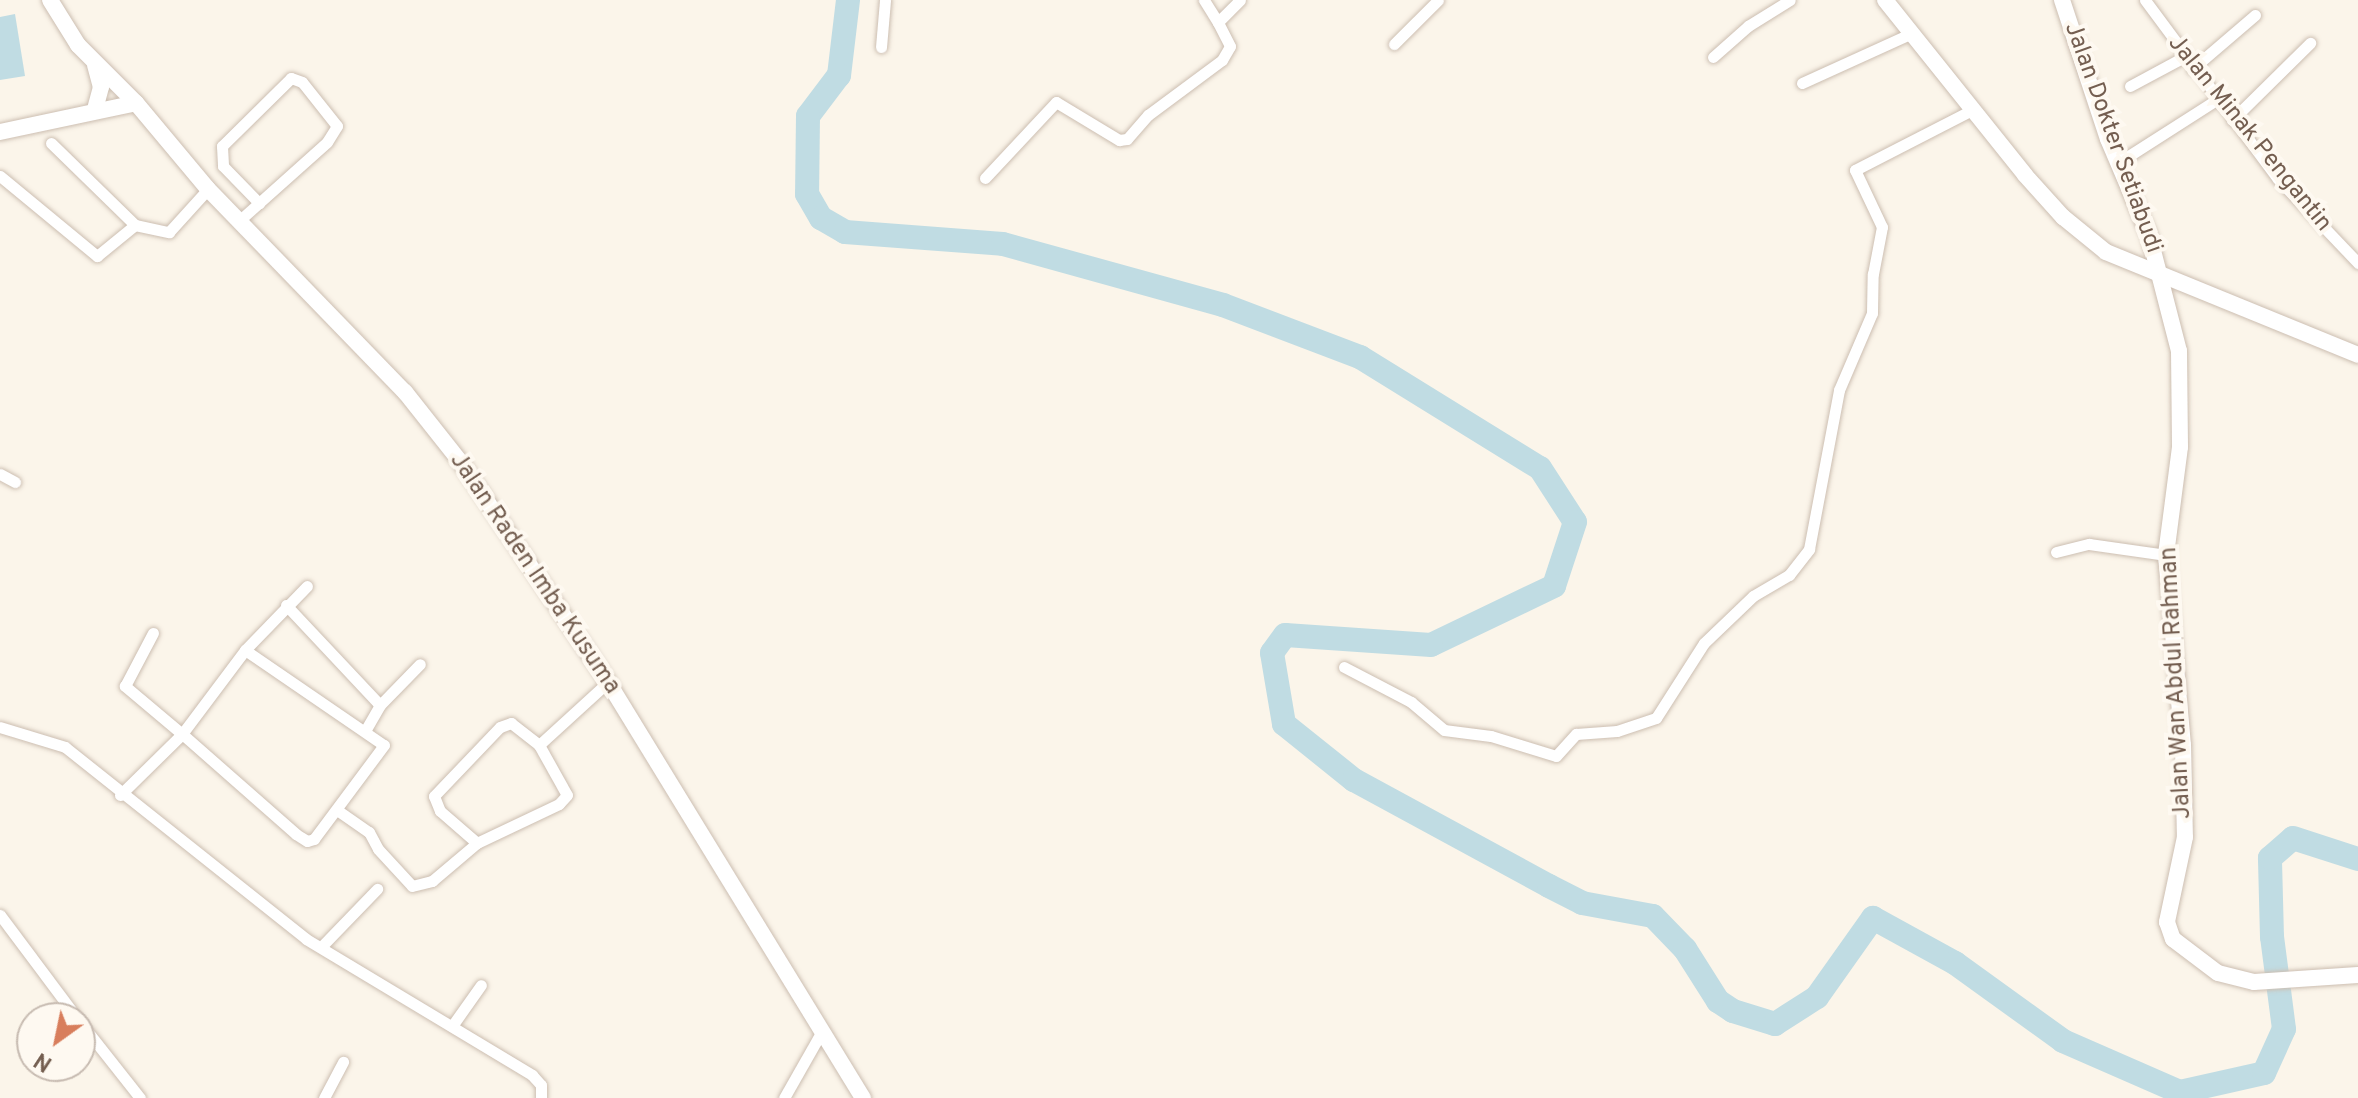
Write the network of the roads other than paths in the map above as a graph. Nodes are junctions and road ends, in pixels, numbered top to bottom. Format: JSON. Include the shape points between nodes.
{"nodes":[{"id":1,"x":50,"y":0,"type":"edge"},
{"id":2,"x":885,"y":0,"type":"edge"},
{"id":3,"x":1204,"y":0,"type":"edge"},
{"id":4,"x":1240,"y":0,"type":"edge"},
{"id":5,"x":1438,"y":0,"type":"edge"},
{"id":6,"x":1790,"y":0,"type":"edge"},
{"id":7,"x":1885,"y":0,"type":"edge"},
{"id":8,"x":2062,"y":0,"type":"edge"},
{"id":9,"x":2145,"y":0,"type":"edge"},
{"id":10,"x":2255,"y":15,"type":"dead end"},
{"id":11,"x":1218,"y":22,"type":"junction"},
{"id":12,"x":1908,"y":35,"type":"junction"},
{"id":13,"x":2310,"y":43,"type":"dead end"},
{"id":14,"x":1394,"y":44,"type":"dead end"},
{"id":15,"x":881,"y":47,"type":"dead end"},
{"id":16,"x":1713,"y":57,"type":"dead end"},
{"id":17,"x":2184,"y":57,"type":"junction"},
{"id":18,"x":93,"y":61,"type":"junction"},
{"id":19,"x":2192,"y":69,"type":"junction"},
{"id":20,"x":1802,"y":83,"type":"dead end"},
{"id":21,"x":2130,"y":86,"type":"dead end"},
{"id":22,"x":2216,"y":100,"type":"junction"},
{"id":23,"x":136,"y":103,"type":"junction"},
{"id":24,"x":95,"y":110,"type":"junction"},
{"id":25,"x":1970,"y":111,"type":"junction"},
{"id":26,"x":2232,"y":120,"type":"junction"},
{"id":27,"x":0,"y":132,"type":"edge"},
{"id":28,"x":51,"y":143,"type":"dead end"},
{"id":29,"x":2127,"y":157,"type":"dead end"},
{"id":30,"x":0,"y":176,"type":"edge"},
{"id":31,"x":985,"y":178,"type":"dead end"},
{"id":32,"x":208,"y":189,"type":"junction"},
{"id":33,"x":259,"y":203,"type":"junction"},
{"id":34,"x":241,"y":219,"type":"junction"},
{"id":35,"x":135,"y":225,"type":"junction"},
{"id":36,"x":2358,"y":263,"type":"edge"},
{"id":37,"x":2161,"y":277,"type":"junction"},
{"id":38,"x":2358,"y":355,"type":"edge"},
{"id":39,"x":0,"y":474,"type":"edge"},
{"id":40,"x":15,"y":482,"type":"dead end"},
{"id":41,"x":2056,"y":552,"type":"dead end"},
{"id":42,"x":2166,"y":555,"type":"junction"},
{"id":43,"x":307,"y":586,"type":"dead end"},
{"id":44,"x":286,"y":605,"type":"junction"},
{"id":45,"x":153,"y":633,"type":"dead end"},
{"id":46,"x":245,"y":650,"type":"junction"},
{"id":47,"x":420,"y":664,"type":"dead end"},
{"id":48,"x":1344,"y":667,"type":"dead end"},
{"id":49,"x":608,"y":682,"type":"junction"},
{"id":50,"x":380,"y":705,"type":"junction"},
{"id":51,"x":0,"y":727,"type":"edge"},
{"id":52,"x":365,"y":731,"type":"junction"},
{"id":53,"x":182,"y":734,"type":"junction"},
{"id":54,"x":539,"y":745,"type":"junction"},
{"id":55,"x":120,"y":795,"type":"junction"},
{"id":56,"x":337,"y":810,"type":"junction"},
{"id":57,"x":477,"y":843,"type":"junction"},
{"id":58,"x":377,"y":889,"type":"dead end"},
{"id":59,"x":0,"y":915,"type":"edge"},
{"id":60,"x":321,"y":947,"type":"junction"},
{"id":61,"x":2358,"y":975,"type":"edge"},
{"id":62,"x":481,"y":985,"type":"dead end"},
{"id":63,"x":65,"y":1002,"type":"edge"},
{"id":64,"x":452,"y":1026,"type":"junction"},
{"id":65,"x":821,"y":1033,"type":"junction"},
{"id":66,"x":96,"y":1042,"type":"edge"},
{"id":67,"x":343,"y":1062,"type":"dead end"},
{"id":68,"x":140,"y":1098,"type":"edge"},
{"id":69,"x":324,"y":1098,"type":"edge"},
{"id":70,"x":541,"y":1098,"type":"edge"},
{"id":71,"x":785,"y":1098,"type":"edge"},
{"id":72,"x":863,"y":1098,"type":"edge"}],
"edges":[{"from":1,"to":18,"type":"street","name":"Jalan Raden Imba Kusuma"},
{"from":2,"to":15,"type":"street"},
{"from":3,"to":11,"type":"street"},
{"from":4,"to":11,"type":"street"},
{"from":5,"to":14,"type":"street"},
{"from":6,"to":16,"type":"street","via":[[1748,26]]},
{"from":7,"to":12,"type":"street"},
{"from":8,"to":37,"type":"street","name":"Jalan Dokter Setiabudi"},
{"from":9,"to":17,"type":"street","name":"Jalan Minak Pengantin"},
{"from":10,"to":19,"type":"street"},
{"from":11,"to":31,"type":"street","via":[[1230,46],[1222,60],[1148,115],[1127,139],[1119,140],[1056,102]]},
{"from":12,"to":20,"type":"street"},
{"from":12,"to":25,"type":"street"},
{"from":13,"to":26,"type":"street"},
{"from":17,"to":19,"type":"street","name":"Jalan Minak Pengantin"},
{"from":17,"to":21,"type":"street"},
{"from":18,"to":23,"type":"street","name":"Jalan Raden Imba Kusuma"},
{"from":18,"to":24,"type":"street","via":[[101,87]]},
{"from":19,"to":22,"type":"street","name":"Jalan Minak Pengantin"},
{"from":22,"to":26,"type":"street","name":"Jalan Minak Pengantin"},
{"from":22,"to":29,"type":"street"},
{"from":23,"to":24,"type":"street"},
{"from":23,"to":32,"type":"street","name":"Jalan Raden Imba Kusuma"},
{"from":24,"to":27,"type":"street"},
{"from":25,"to":37,"type":"street","via":[[2063,217],[2106,252]]},
{"from":25,"to":48,"type":"street","via":[[1855,170],[1882,227],[1872,313],[1839,390],[1809,549],[1789,575],[1753,596],[1704,643],[1656,718],[1617,731],[1576,734],[1556,756],[1491,736],[1444,730],[1411,702]]},
{"from":26,"to":36,"type":"street","name":"Jalan Minak Pengantin","via":[[2288,191]]},
{"from":28,"to":35,"type":"street"},
{"from":30,"to":35,"type":"street","via":[[88,254],[104,254]]},
{"from":32,"to":34,"type":"street","name":"Jalan Raden Imba Kusuma"},
{"from":32,"to":35,"type":"street","via":[[169,232]]},
{"from":33,"to":33,"type":"street","via":[[327,142],[337,126],[302,82],[291,78],[222,146],[223,166]]},
{"from":33,"to":34,"type":"street"},
{"from":34,"to":49,"type":"street","name":"Jalan Raden Imba Kusuma","via":[[405,392],[462,464]]},
{"from":37,"to":38,"type":"street"},
{"from":37,"to":42,"type":"street","name":"Jalan Wan Abdul Rahman","via":[[2179,351],[2182,392]]},
{"from":39,"to":40,"type":"street"},
{"from":41,"to":42,"type":"street","via":[[2089,544]]},
{"from":42,"to":61,"type":"street","name":"Jalan Wan Abdul Rahman","via":[[2183,745],[2185,837],[2167,922],[2173,939],[2218,973],[2254,982],[2308,974]]},
{"from":43,"to":44,"type":"street"},
{"from":44,"to":46,"type":"street"},
{"from":44,"to":50,"type":"street"},
{"from":45,"to":53,"type":"street","via":[[125,686]]},
{"from":46,"to":52,"type":"street"},
{"from":46,"to":53,"type":"street"},
{"from":47,"to":50,"type":"street"},
{"from":49,"to":54,"type":"street"},
{"from":49,"to":65,"type":"street","name":"Jalan Raden Imba Kusuma"},
{"from":50,"to":52,"type":"street"},
{"from":51,"to":55,"type":"street","via":[[52,739]]},
{"from":52,"to":56,"type":"street","via":[[384,745]]},
{"from":53,"to":55,"type":"street"},
{"from":53,"to":56,"type":"street","via":[[307,841]]},
{"from":54,"to":57,"type":"street","via":[[565,799]]},
{"from":54,"to":57,"type":"street","via":[[511,723],[500,727],[434,796],[440,811]]},
{"from":55,"to":60,"type":"street"},
{"from":56,"to":57,"type":"street","via":[[369,832],[412,886],[432,881]]},
{"from":58,"to":60,"type":"street"},
{"from":59,"to":63,"type":"street"},
{"from":60,"to":64,"type":"street"},
{"from":62,"to":64,"type":"street"},
{"from":64,"to":70,"type":"street","via":[[532,1075],[541,1085]]},
{"from":65,"to":71,"type":"street"},
{"from":65,"to":72,"type":"street","name":"Jalan Raden Imba Kusuma"},
{"from":66,"to":68,"type":"street"},
{"from":67,"to":69,"type":"street"}]}
